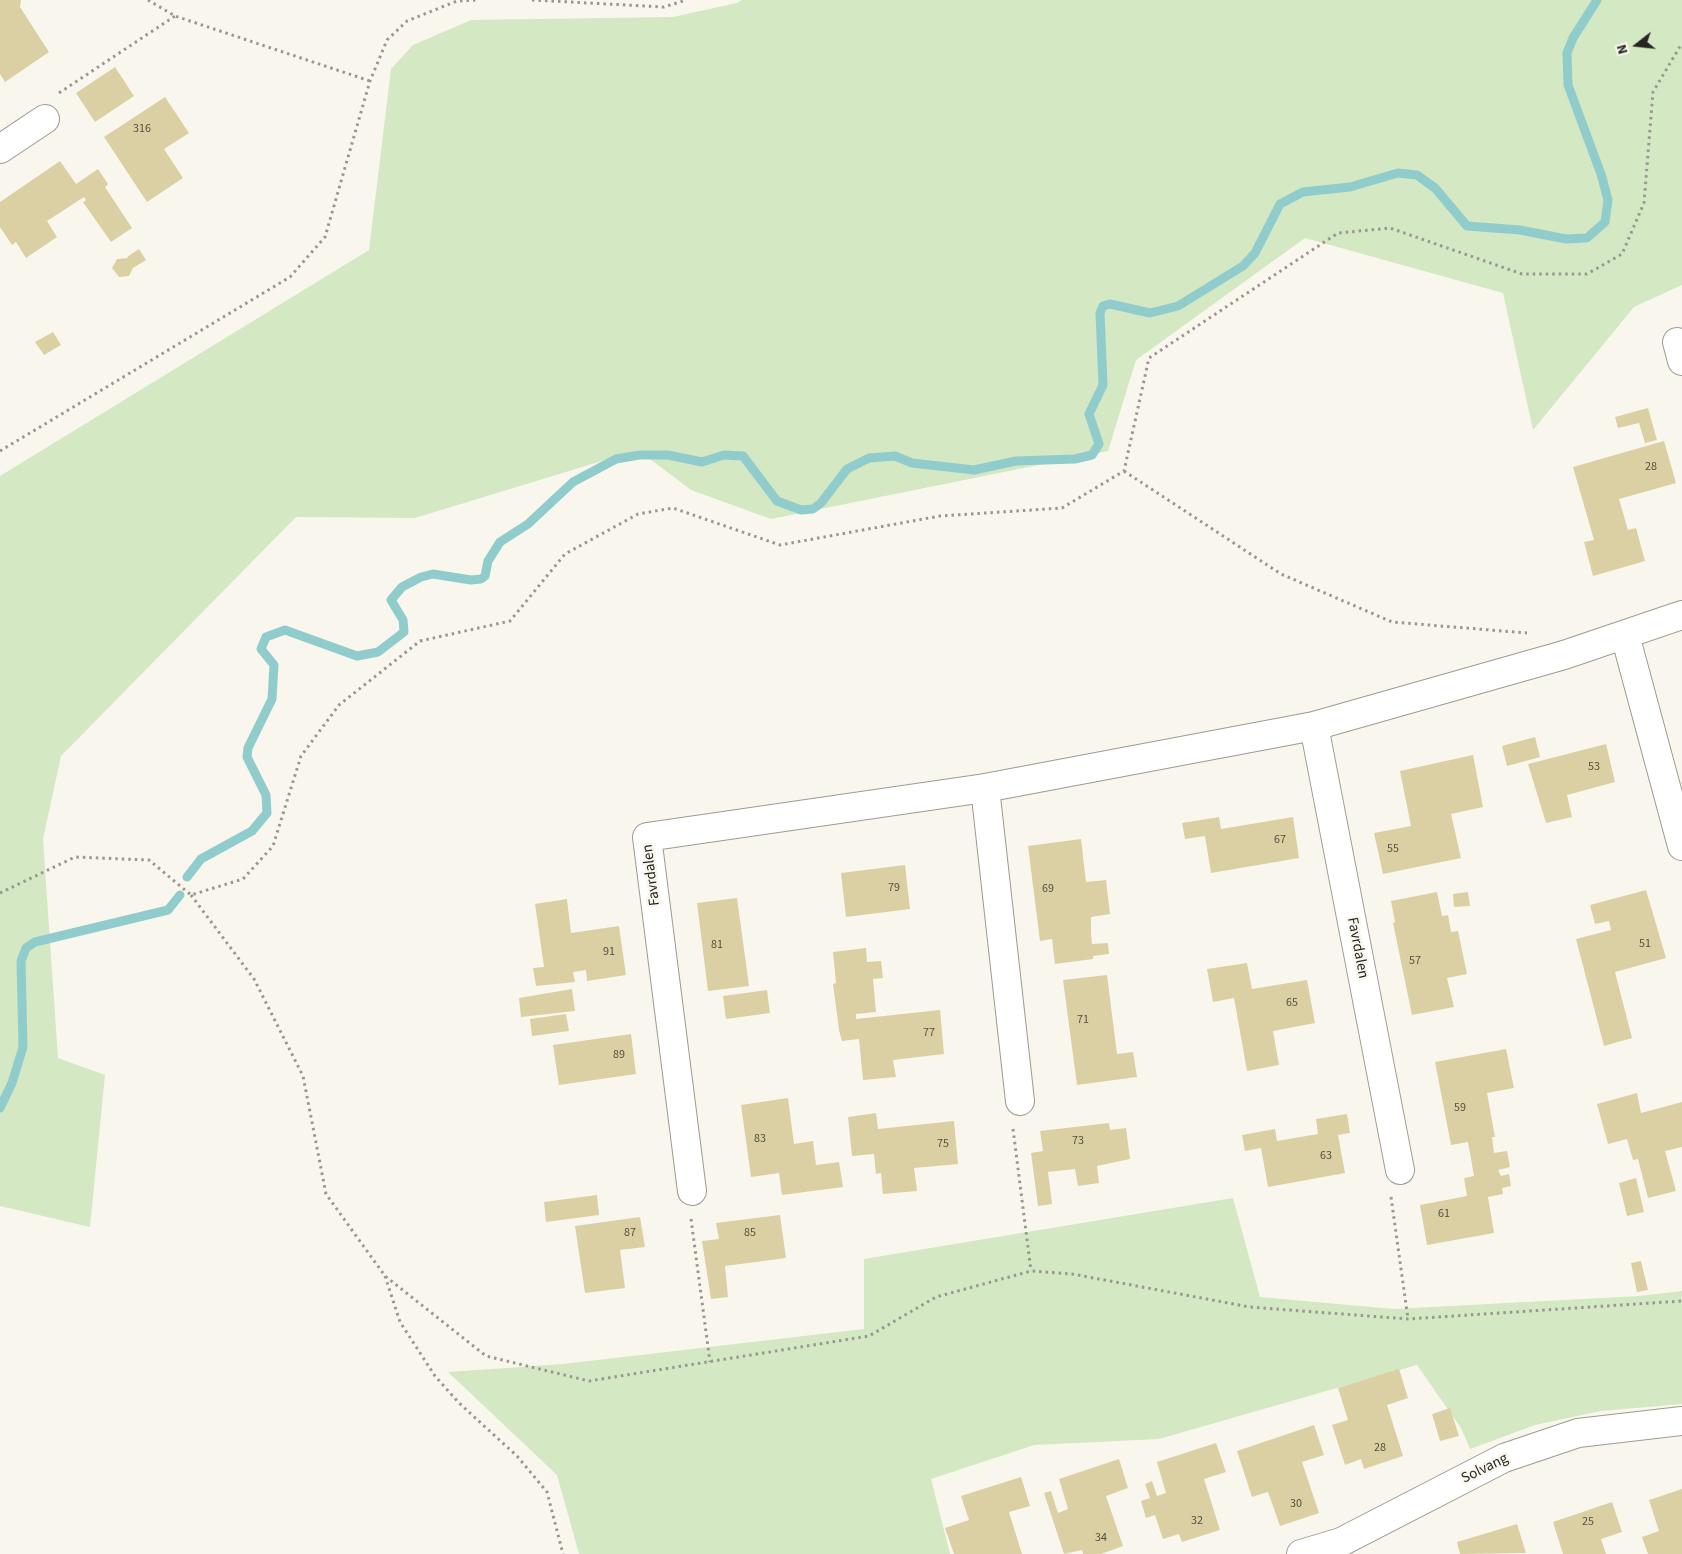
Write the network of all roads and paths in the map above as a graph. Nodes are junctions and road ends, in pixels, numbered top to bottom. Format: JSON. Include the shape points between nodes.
{"nodes":[{"id":1,"x":148,"y":0,"type":"edge"},
{"id":2,"x":478,"y":0,"type":"edge"},
{"id":3,"x":532,"y":0,"type":"edge"},
{"id":4,"x":686,"y":0,"type":"edge"},
{"id":5,"x":456,"y":1,"type":"edge"},
{"id":6,"x":175,"y":16,"type":"junction"},
{"id":7,"x":1682,"y":43,"type":"edge"},
{"id":8,"x":370,"y":81,"type":"junction"},
{"id":9,"x":45,"y":119,"type":"joint"},
{"id":10,"x":0,"y":149,"type":"edge"},
{"id":11,"x":0,"y":451,"type":"edge"},
{"id":12,"x":1124,"y":471,"type":"junction"},
{"id":13,"x":1682,"y":615,"type":"edge"},
{"id":14,"x":1625,"y":635,"type":"junction"},
{"id":15,"x":1564,"y":655,"type":"junction"},
{"id":16,"x":1314,"y":726,"type":"junction"},
{"id":17,"x":984,"y":788,"type":"junction"},
{"id":18,"x":1682,"y":846,"type":"edge"},
{"id":19,"x":0,"y":893,"type":"edge"},
{"id":20,"x":191,"y":895,"type":"junction"},
{"id":21,"x":1020,"y":1101,"type":"joint"},
{"id":22,"x":1400,"y":1170,"type":"joint"},
{"id":23,"x":692,"y":1191,"type":"joint"},
{"id":24,"x":1031,"y":1271,"type":"junction"},
{"id":25,"x":385,"y":1276,"type":"junction"},
{"id":26,"x":1682,"y":1301,"type":"edge"},
{"id":27,"x":1408,"y":1319,"type":"junction"},
{"id":28,"x":710,"y":1362,"type":"junction"},
{"id":29,"x":1682,"y":1421,"type":"edge"},
{"id":30,"x":564,"y":1554,"type":"edge"},
{"id":31,"x":1301,"y":1554,"type":"edge"}],
"edges":[{"from":1,"to":6,"type":"path"},
{"from":2,"to":5,"type":"path"},
{"from":3,"to":4,"type":"path","via":[[664,7]]},
{"from":5,"to":8,"type":"path","via":[[407,21],[387,40]]},
{"from":6,"to":8,"type":"path"},
{"from":6,"to":9,"type":"path","via":[[47,101]]},
{"from":7,"to":12,"type":"path","via":[[1653,92],[1644,203],[1622,254],[1587,274],[1522,274],[1390,228],[1338,233],[1149,358]]},
{"from":8,"to":11,"type":"path","via":[[325,237],[290,277]]},
{"from":9,"to":10,"type":"street"},
{"from":12,"to":15,"type":"path","via":[[1281,574],[1392,622],[1534,634]]},
{"from":12,"to":20,"type":"path","via":[[1062,508],[940,516],[780,545],[672,508],[638,514],[565,554],[510,621],[420,641],[339,705],[301,756],[273,846],[243,879]]},
{"from":13,"to":14,"type":"street","name":"Favrdalen"},
{"from":14,"to":15,"type":"street","name":"Favrdalen"},
{"from":14,"to":18,"type":"street"},
{"from":15,"to":16,"type":"street","name":"Favrdalen"},
{"from":16,"to":17,"type":"street","name":"Favrdalen"},
{"from":16,"to":22,"type":"street","name":"Favrdalen"},
{"from":17,"to":21,"type":"street"},
{"from":17,"to":23,"type":"street","name":"Favrdalen","via":[[647,837]]},
{"from":19,"to":20,"type":"path","via":[[75,857],[149,860]]},
{"from":20,"to":25,"type":"path","via":[[254,979],[303,1076],[326,1194]]},
{"from":21,"to":24,"type":"path","via":[[1011,1114]]},
{"from":22,"to":27,"type":"path","via":[[1389,1185]]},
{"from":23,"to":28,"type":"path","via":[[689,1207]]},
{"from":24,"to":27,"type":"path","via":[[1072,1274],[1250,1308]]},
{"from":24,"to":28,"type":"path","via":[[936,1297],[869,1336]]},
{"from":25,"to":28,"type":"path","via":[[486,1356],[589,1381]]},
{"from":25,"to":30,"type":"path","via":[[400,1322],[435,1376],[459,1403],[517,1456],[548,1492]]},
{"from":26,"to":27,"type":"path"},
{"from":29,"to":31,"type":"street","name":"Solvang","via":[[1578,1433],[1504,1458],[1342,1542]]}]}
